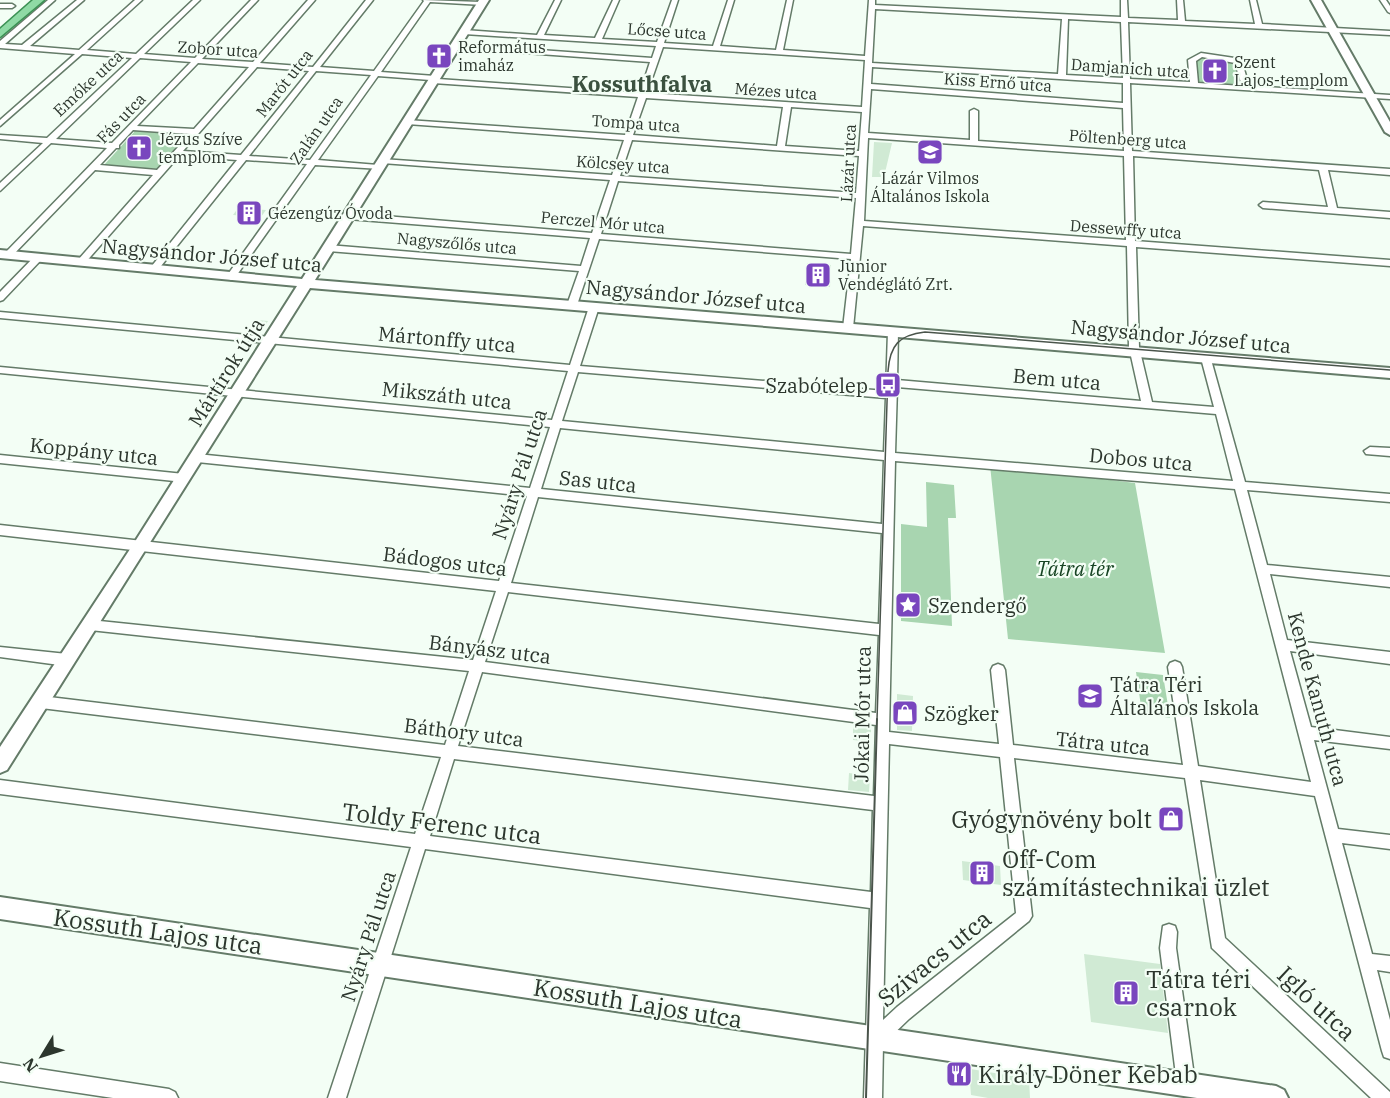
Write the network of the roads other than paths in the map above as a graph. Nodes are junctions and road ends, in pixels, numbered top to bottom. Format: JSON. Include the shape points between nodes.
{"nodes":[{"id":1,"x":29,"y":0,"type":"edge"},
{"id":2,"x":39,"y":0,"type":"edge"},
{"id":3,"x":52,"y":0,"type":"edge"},
{"id":4,"x":81,"y":0,"type":"edge"},
{"id":5,"x":138,"y":0,"type":"edge"},
{"id":6,"x":197,"y":0,"type":"edge"},
{"id":7,"x":255,"y":0,"type":"edge"},
{"id":8,"x":312,"y":0,"type":"edge"},
{"id":9,"x":370,"y":0,"type":"edge"},
{"id":10,"x":427,"y":0,"type":"edge"},
{"id":11,"x":558,"y":0,"type":"edge"},
{"id":12,"x":616,"y":0,"type":"edge"},
{"id":13,"x":675,"y":0,"type":"edge"},
{"id":14,"x":731,"y":0,"type":"edge"},
{"id":15,"x":790,"y":0,"type":"edge"},
{"id":16,"x":1124,"y":0,"type":"edge"},
{"id":17,"x":1180,"y":0,"type":"edge"},
{"id":18,"x":1253,"y":0,"type":"edge"},
{"id":19,"x":1316,"y":0,"type":"edge"},
{"id":20,"x":1383,"y":0,"type":"edge"},
{"id":21,"x":482,"y":2,"type":"edge"},
{"id":22,"x":872,"y":4,"type":"edge"},
{"id":23,"x":0,"y":6,"type":"edge"},
{"id":24,"x":12,"y":6,"type":"dead end"},
{"id":25,"x":1390,"y":11,"type":"edge"},
{"id":26,"x":1065,"y":18,"type":"junction"},
{"id":27,"x":1125,"y":21,"type":"junction"},
{"id":28,"x":1182,"y":23,"type":"junction"},
{"id":29,"x":0,"y":25,"type":"edge"},
{"id":30,"x":1259,"y":27,"type":"junction"},
{"id":31,"x":1334,"y":31,"type":"junction"},
{"id":32,"x":464,"y":32,"type":"junction"},
{"id":33,"x":1390,"y":33,"type":"edge"},
{"id":34,"x":0,"y":34,"type":"edge"},
{"id":35,"x":539,"y":36,"type":"junction"},
{"id":36,"x":598,"y":40,"type":"junction"},
{"id":37,"x":659,"y":45,"type":"junction"},
{"id":38,"x":0,"y":46,"type":"edge"},
{"id":39,"x":455,"y":46,"type":"junction"},
{"id":40,"x":22,"y":48,"type":"junction"},
{"id":41,"x":716,"y":48,"type":"junction"},
{"id":42,"x":79,"y":52,"type":"junction"},
{"id":43,"x":779,"y":52,"type":"junction"},
{"id":44,"x":137,"y":57,"type":"junction"},
{"id":45,"x":654,"y":60,"type":"junction"},
{"id":46,"x":196,"y":61,"type":"junction"},
{"id":47,"x":868,"y":62,"type":"junction"},
{"id":48,"x":255,"y":65,"type":"junction"},
{"id":49,"x":314,"y":69,"type":"junction"},
{"id":50,"x":375,"y":73,"type":"junction"},
{"id":51,"x":1062,"y":77,"type":"junction"},
{"id":52,"x":434,"y":80,"type":"junction"},
{"id":53,"x":1126,"y":81,"type":"junction"},
{"id":54,"x":867,"y":86,"type":"junction"},
{"id":55,"x":1194,"y":86,"type":"junction"},
{"id":56,"x":1246,"y":88,"type":"junction"},
{"id":57,"x":642,"y":96,"type":"junction"},
{"id":58,"x":1370,"y":96,"type":"junction"},
{"id":59,"x":1390,"y":97,"type":"edge"},
{"id":60,"x":787,"y":105,"type":"junction"},
{"id":61,"x":1126,"y":106,"type":"junction"},
{"id":62,"x":866,"y":110,"type":"junction"},
{"id":63,"x":974,"y":111,"type":"dead end"},
{"id":64,"x":407,"y":122,"type":"junction"},
{"id":65,"x":0,"y":123,"type":"edge"},
{"id":66,"x":133,"y":128,"type":"junction"},
{"id":67,"x":1390,"y":131,"type":"edge"},
{"id":68,"x":196,"y":132,"type":"junction"},
{"id":69,"x":864,"y":135,"type":"junction"},
{"id":70,"x":0,"y":137,"type":"edge"},
{"id":71,"x":629,"y":138,"type":"junction"},
{"id":72,"x":49,"y":141,"type":"junction"},
{"id":73,"x":974,"y":143,"type":"junction"},
{"id":74,"x":116,"y":146,"type":"junction"},
{"id":75,"x":781,"y":148,"type":"junction"},
{"id":76,"x":178,"y":153,"type":"junction"},
{"id":77,"x":863,"y":154,"type":"junction"},
{"id":78,"x":1129,"y":154,"type":"junction"},
{"id":79,"x":244,"y":158,"type":"junction"},
{"id":80,"x":311,"y":163,"type":"junction"},
{"id":81,"x":380,"y":164,"type":"junction"},
{"id":82,"x":95,"y":167,"type":"junction"},
{"id":83,"x":1323,"y":168,"type":"junction"},
{"id":84,"x":1390,"y":171,"type":"edge"},
{"id":85,"x":160,"y":173,"type":"junction"},
{"id":86,"x":616,"y":178,"type":"junction"},
{"id":87,"x":0,"y":188,"type":"edge"},
{"id":88,"x":861,"y":196,"type":"junction"},
{"id":89,"x":1263,"y":205,"type":"dead end"},
{"id":90,"x":1333,"y":211,"type":"junction"},
{"id":91,"x":1390,"y":215,"type":"edge"},
{"id":92,"x":348,"y":216,"type":"junction"},
{"id":93,"x":859,"y":223,"type":"junction"},
{"id":94,"x":596,"y":236,"type":"junction"},
{"id":95,"x":1132,"y":244,"type":"junction"},
{"id":96,"x":328,"y":248,"type":"junction"},
{"id":97,"x":4,"y":255,"type":"edge"},
{"id":98,"x":38,"y":258,"type":"junction"},
{"id":99,"x":856,"y":258,"type":"junction"},
{"id":100,"x":81,"y":262,"type":"junction"},
{"id":101,"x":1390,"y":263,"type":"edge"},
{"id":102,"x":154,"y":269,"type":"junction"},
{"id":103,"x":584,"y":269,"type":"junction"},
{"id":104,"x":231,"y":277,"type":"junction"},
{"id":105,"x":306,"y":283,"type":"junction"},
{"id":106,"x":0,"y":298,"type":"edge"},
{"id":107,"x":572,"y":305,"type":"junction"},
{"id":108,"x":594,"y":307,"type":"junction"},
{"id":109,"x":0,"y":315,"type":"edge"},
{"id":110,"x":848,"y":328,"type":"junction"},
{"id":111,"x":893,"y":332,"type":"junction"},
{"id":112,"x":269,"y":342,"type":"junction"},
{"id":113,"x":1135,"y":353,"type":"junction"},
{"id":114,"x":1206,"y":358,"type":"junction"},
{"id":115,"x":573,"y":369,"type":"junction"},
{"id":116,"x":0,"y":370,"type":"edge"},
{"id":117,"x":1390,"y":373,"type":"edge"},
{"id":118,"x":892,"y":389,"type":"junction"},
{"id":119,"x":238,"y":393,"type":"junction"},
{"id":120,"x":1147,"y":405,"type":"junction"},
{"id":121,"x":1219,"y":411,"type":"junction"},
{"id":122,"x":556,"y":424,"type":"junction"},
{"id":123,"x":1371,"y":451,"type":"dead end"},
{"id":124,"x":1390,"y":452,"type":"edge"},
{"id":125,"x":890,"y":456,"type":"junction"},
{"id":126,"x":197,"y":458,"type":"junction"},
{"id":127,"x":0,"y":459,"type":"edge"},
{"id":128,"x":184,"y":478,"type":"junction"},
{"id":129,"x":1239,"y":484,"type":"junction"},
{"id":130,"x":532,"y":492,"type":"junction"},
{"id":131,"x":1390,"y":498,"type":"edge"},
{"id":132,"x":888,"y":529,"type":"junction"},
{"id":133,"x":0,"y":530,"type":"edge"},
{"id":134,"x":142,"y":545,"type":"junction"},
{"id":135,"x":1263,"y":569,"type":"junction"},
{"id":136,"x":1390,"y":582,"type":"edge"},
{"id":137,"x":502,"y":587,"type":"junction"},
{"id":138,"x":90,"y":625,"type":"junction"},
{"id":139,"x":885,"y":630,"type":"junction"},
{"id":140,"x":1283,"y":645,"type":"junction"},
{"id":141,"x":0,"y":651,"type":"edge"},
{"id":142,"x":1390,"y":658,"type":"edge"},
{"id":143,"x":67,"y":660,"type":"junction"},
{"id":144,"x":476,"y":666,"type":"junction"},
{"id":145,"x":1175,"y":667,"type":"dead end"},
{"id":146,"x":998,"y":670,"type":"dead end"},
{"id":147,"x":41,"y":702,"type":"junction"},
{"id":148,"x":883,"y":720,"type":"junction"},
{"id":149,"x":1306,"y":733,"type":"junction"},
{"id":150,"x":882,"y":737,"type":"junction"},
{"id":151,"x":1390,"y":743,"type":"edge"},
{"id":152,"x":450,"y":750,"type":"junction"},
{"id":153,"x":1005,"y":753,"type":"junction"},
{"id":154,"x":3,"y":755,"type":"edge"},
{"id":155,"x":1192,"y":772,"type":"junction"},
{"id":156,"x":0,"y":787,"type":"edge"},
{"id":157,"x":1321,"y":790,"type":"junction"},
{"id":158,"x":881,"y":804,"type":"junction"},
{"id":159,"x":1333,"y":835,"type":"junction"},
{"id":160,"x":1390,"y":842,"type":"edge"},
{"id":161,"x":419,"y":843,"type":"junction"},
{"id":162,"x":879,"y":901,"type":"junction"},
{"id":163,"x":0,"y":908,"type":"edge"},
{"id":164,"x":1169,"y":932,"type":"dead end"},
{"id":165,"x":1366,"y":961,"type":"junction"},
{"id":166,"x":380,"y":964,"type":"junction"},
{"id":167,"x":1390,"y":964,"type":"edge"},
{"id":168,"x":876,"y":1039,"type":"junction"},
{"id":169,"x":1390,"y":1051,"type":"edge"},
{"id":170,"x":0,"y":1072,"type":"edge"},
{"id":171,"x":1186,"y":1083,"type":"junction"},
{"id":172,"x":169,"y":1098,"type":"edge"},
{"id":173,"x":337,"y":1098,"type":"edge"},
{"id":174,"x":873,"y":1098,"type":"edge"},
{"id":175,"x":1276,"y":1098,"type":"edge"},
{"id":176,"x":1384,"y":1098,"type":"edge"}],
"edges":[{"from":1,"to":29,"type":"main road"},
{"from":2,"to":34,"type":"main road"},
{"from":3,"to":38,"type":"street"},
{"from":4,"to":40,"type":"street"},
{"from":5,"to":42,"type":"street"},
{"from":6,"to":44,"type":"street","name":"Emőke utca"},
{"from":7,"to":46,"type":"street","name":"Fás utca"},
{"from":8,"to":48,"type":"street"},
{"from":9,"to":49,"type":"street","name":"Marót utca"},
{"from":10,"to":21,"type":"street"},
{"from":10,"to":50,"type":"street","name":"Zalán utca"},
{"from":11,"to":35,"type":"street"},
{"from":12,"to":36,"type":"street"},
{"from":13,"to":37,"type":"street"},
{"from":14,"to":41,"type":"street"},
{"from":15,"to":43,"type":"street"},
{"from":16,"to":27,"type":"street"},
{"from":17,"to":28,"type":"street"},
{"from":18,"to":30,"type":"street"},
{"from":19,"to":31,"type":"street"},
{"from":20,"to":25,"type":"street"},
{"from":21,"to":32,"type":"street","name":"Mártírok útja"},
{"from":22,"to":26,"type":"street"},
{"from":22,"to":47,"type":"street","name":"Lázár utca"},
{"from":23,"to":24,"type":"street"},
{"from":26,"to":27,"type":"street"},
{"from":26,"to":51,"type":"street"},
{"from":27,"to":28,"type":"street"},
{"from":27,"to":53,"type":"street"},
{"from":28,"to":30,"type":"street"},
{"from":30,"to":31,"type":"street"},
{"from":31,"to":33,"type":"street"},
{"from":31,"to":58,"type":"street"},
{"from":32,"to":35,"type":"street","name":"Lőcse utca"},
{"from":32,"to":39,"type":"street","name":"Mártírok útja"},
{"from":35,"to":36,"type":"street","name":"Lőcse utca"},
{"from":36,"to":37,"type":"street","name":"Lőcse utca"},
{"from":37,"to":41,"type":"street","name":"Lőcse utca"},
{"from":37,"to":45,"type":"street"},
{"from":38,"to":40,"type":"street","name":"Zobor utca"},
{"from":39,"to":45,"type":"street"},
{"from":39,"to":52,"type":"street","name":"Mártírok útja"},
{"from":40,"to":42,"type":"street","name":"Zobor utca"},
{"from":41,"to":43,"type":"street","name":"Lőcse utca"},
{"from":42,"to":44,"type":"street","name":"Zobor utca"},
{"from":42,"to":65,"type":"street"},
{"from":43,"to":47,"type":"street","name":"Lőcse utca"},
{"from":44,"to":46,"type":"street","name":"Zobor utca"},
{"from":44,"to":72,"type":"street","name":"Emőke utca"},
{"from":45,"to":57,"type":"street"},
{"from":46,"to":48,"type":"street","name":"Zobor utca"},
{"from":46,"to":66,"type":"street","name":"Fás utca"},
{"from":47,"to":51,"type":"street","name":"Damjanich utca"},
{"from":47,"to":54,"type":"street","name":"Lázár utca"},
{"from":48,"to":49,"type":"street","name":"Zobor utca"},
{"from":48,"to":68,"type":"street"},
{"from":49,"to":50,"type":"street","name":"Zobor utca"},
{"from":49,"to":79,"type":"street","name":"Marót utca"},
{"from":50,"to":52,"type":"street","name":"Zobor utca"},
{"from":50,"to":80,"type":"street","name":"Zalán utca"},
{"from":51,"to":53,"type":"street","name":"Damjanich utca"},
{"from":52,"to":57,"type":"street","name":"Mézes utca"},
{"from":52,"to":64,"type":"street","name":"Mártírok útja"},
{"from":53,"to":55,"type":"street","name":"Damjanich utca"},
{"from":53,"to":61,"type":"street"},
{"from":54,"to":61,"type":"street","name":"Kiss Ernő utca"},
{"from":54,"to":62,"type":"street","name":"Lázár utca"},
{"from":55,"to":56,"type":"street","name":"Damjanich utca"},
{"from":55,"to":56,"type":"street","via":[[1192,60],[1201,56],[1238,61]]},
{"from":56,"to":58,"type":"street","name":"Damjanich utca"},
{"from":57,"to":60,"type":"street","name":"Mézes utca"},
{"from":57,"to":71,"type":"street"},
{"from":58,"to":59,"type":"street","name":"Damjanich utca"},
{"from":58,"to":67,"type":"street"},
{"from":60,"to":62,"type":"street","name":"Mézes utca"},
{"from":60,"to":75,"type":"street"},
{"from":61,"to":78,"type":"street"},
{"from":62,"to":69,"type":"street","name":"Lázár utca"},
{"from":63,"to":73,"type":"street"},
{"from":64,"to":71,"type":"street","name":"Tompa utca"},
{"from":64,"to":81,"type":"street","name":"Mártírok útja"},
{"from":66,"to":68,"type":"street"},
{"from":66,"to":74,"type":"street","name":"Fás utca"},
{"from":68,"to":76,"type":"street"},
{"from":69,"to":73,"type":"street","name":"Pöltenberg utca"},
{"from":69,"to":77,"type":"street","name":"Lázár utca"},
{"from":70,"to":72,"type":"street"},
{"from":71,"to":75,"type":"street","name":"Tompa utca"},
{"from":71,"to":86,"type":"street"},
{"from":72,"to":74,"type":"street"},
{"from":72,"to":87,"type":"street","name":"Emőke utca"},
{"from":73,"to":78,"type":"street","name":"Pöltenberg utca"},
{"from":74,"to":82,"type":"street","name":"Fás utca"},
{"from":75,"to":77,"type":"street","name":"Tompa utca"},
{"from":76,"to":79,"type":"street","name":"Kölcsey utca"},
{"from":76,"to":85,"type":"street"},
{"from":77,"to":88,"type":"street","name":"Lázár utca"},
{"from":78,"to":83,"type":"street","name":"Pöltenberg utca"},
{"from":78,"to":95,"type":"street"},
{"from":79,"to":80,"type":"street","name":"Kölcsey utca"},
{"from":79,"to":102,"type":"street","name":"Marót utca"},
{"from":80,"to":81,"type":"street","name":"Kölcsey utca"},
{"from":80,"to":104,"type":"street","name":"Zalán utca"},
{"from":81,"to":86,"type":"street","name":"Kölcsey utca"},
{"from":81,"to":92,"type":"street","name":"Mártírok útja"},
{"from":82,"to":85,"type":"street"},
{"from":82,"to":97,"type":"street","name":"Fás utca"},
{"from":83,"to":84,"type":"street","name":"Pöltenberg utca"},
{"from":83,"to":90,"type":"street"},
{"from":85,"to":100,"type":"street"},
{"from":86,"to":88,"type":"street","name":"Kölcsey utca"},
{"from":86,"to":94,"type":"street"},
{"from":88,"to":93,"type":"street","name":"Lázár utca"},
{"from":89,"to":90,"type":"street"},
{"from":90,"to":91,"type":"street"},
{"from":92,"to":94,"type":"street","name":"Perczel Mór utca"},
{"from":92,"to":96,"type":"street","name":"Mártírok útja"},
{"from":93,"to":95,"type":"street","name":"Dessewffy utca"},
{"from":93,"to":99,"type":"street","name":"Lázár utca"},
{"from":94,"to":99,"type":"street","name":"Perczel Mór utca"},
{"from":94,"to":103,"type":"street"},
{"from":95,"to":101,"type":"street","name":"Dessewffy utca"},
{"from":95,"to":113,"type":"street"},
{"from":96,"to":103,"type":"street","name":"Nagyszőlős utca"},
{"from":96,"to":105,"type":"street","name":"Mártírok útja"},
{"from":97,"to":98,"type":"street","name":"Nagysándor József utca"},
{"from":98,"to":100,"type":"street","name":"Nagysándor József utca"},
{"from":98,"to":106,"type":"street"},
{"from":99,"to":110,"type":"street","name":"Lázár utca"},
{"from":100,"to":102,"type":"street","name":"Nagysándor József utca"},
{"from":102,"to":104,"type":"street","name":"Nagysándor József utca"},
{"from":103,"to":107,"type":"street"},
{"from":104,"to":105,"type":"street","name":"Nagysándor József utca"},
{"from":105,"to":107,"type":"street","name":"Nagysándor József utca"},
{"from":105,"to":112,"type":"street","name":"Mártírok útja"},
{"from":107,"to":108,"type":"street","name":"Nagysándor József utca"},
{"from":108,"to":110,"type":"street","name":"Nagysándor József utca"},
{"from":108,"to":115,"type":"street","name":"Nyáry Pál utca"},
{"from":109,"to":112,"type":"street","name":"Mártonffy utca"},
{"from":110,"to":111,"type":"street","name":"Nagysándor József utca"},
{"from":111,"to":113,"type":"street","name":"Nagysándor József utca"},
{"from":111,"to":118,"type":"street","name":"Jókai Mór utca"},
{"from":112,"to":115,"type":"street","name":"Mártonffy utca"},
{"from":112,"to":119,"type":"street","name":"Mártírok útja"},
{"from":113,"to":114,"type":"street","name":"Nagysándor József utca"},
{"from":113,"to":120,"type":"street"},
{"from":114,"to":117,"type":"street","name":"Nagysándor József utca"},
{"from":114,"to":121,"type":"street","name":"Kende Kanuth utca"},
{"from":115,"to":118,"type":"street","name":"Mártonffy utca"},
{"from":115,"to":122,"type":"street","name":"Nyáry Pál utca"},
{"from":116,"to":119,"type":"street","name":"Mikszáth utca"},
{"from":118,"to":120,"type":"street","name":"Bem utca"},
{"from":118,"to":125,"type":"street","name":"Jókai Mór utca"},
{"from":119,"to":122,"type":"street","name":"Mikszáth utca"},
{"from":119,"to":126,"type":"street","name":"Mártírok útja"},
{"from":120,"to":121,"type":"street","name":"Bem utca"},
{"from":121,"to":129,"type":"street","name":"Kende Kanuth utca"},
{"from":122,"to":125,"type":"street","name":"Mikszáth utca"},
{"from":122,"to":130,"type":"street","name":"Nyáry Pál utca"},
{"from":123,"to":124,"type":"street"},
{"from":125,"to":129,"type":"street","name":"Dobos utca"},
{"from":125,"to":132,"type":"street","name":"Jókai Mór utca"},
{"from":126,"to":128,"type":"street","name":"Mártírok útja"},
{"from":126,"to":130,"type":"street","name":"Sas utca"},
{"from":127,"to":128,"type":"street","name":"Koppány utca"},
{"from":128,"to":134,"type":"street","name":"Mártírok útja"},
{"from":129,"to":131,"type":"street","name":"Dobos utca"},
{"from":129,"to":135,"type":"street","name":"Kende Kanuth utca"},
{"from":130,"to":132,"type":"street","name":"Sas utca"},
{"from":130,"to":137,"type":"street","name":"Nyáry Pál utca"},
{"from":132,"to":139,"type":"street","name":"Jókai Mór utca"},
{"from":133,"to":134,"type":"street","name":"Bádogos utca"},
{"from":134,"to":137,"type":"street","name":"Bádogos utca"},
{"from":134,"to":138,"type":"street","name":"Mártírok útja"},
{"from":135,"to":136,"type":"street"},
{"from":135,"to":140,"type":"street","name":"Kende Kanuth utca"},
{"from":137,"to":139,"type":"street","name":"Bádogos utca"},
{"from":137,"to":144,"type":"street","name":"Nyáry Pál utca"},
{"from":138,"to":143,"type":"street","name":"Mártírok útja"},
{"from":138,"to":144,"type":"street","name":"Bányász utca"},
{"from":139,"to":148,"type":"street","name":"Jókai Mór utca"},
{"from":140,"to":142,"type":"street"},
{"from":140,"to":149,"type":"street","name":"Kende Kanuth utca"},
{"from":141,"to":143,"type":"street"},
{"from":143,"to":147,"type":"street","name":"Mártírok útja"},
{"from":144,"to":148,"type":"street","name":"Bányász utca"},
{"from":144,"to":152,"type":"street","name":"Nyáry Pál utca"},
{"from":145,"to":155,"type":"street"},
{"from":146,"to":153,"type":"street"},
{"from":147,"to":152,"type":"street","name":"Báthory utca"},
{"from":147,"to":154,"type":"street","name":"Mártírok útja"},
{"from":148,"to":150,"type":"street","name":"Jókai Mór utca"},
{"from":149,"to":151,"type":"street"},
{"from":149,"to":157,"type":"street","name":"Kende Kanuth utca"},
{"from":150,"to":153,"type":"street","name":"Tátra utca"},
{"from":150,"to":158,"type":"street","name":"Jókai Mór utca"},
{"from":152,"to":158,"type":"street","name":"Báthory utca"},
{"from":152,"to":161,"type":"street","name":"Nyáry Pál utca"},
{"from":153,"to":155,"type":"street","name":"Tátra utca"},
{"from":153,"to":168,"type":"street","name":"Szivacs utca","via":[[1024,916]]},
{"from":155,"to":157,"type":"street","name":"Tátra utca"},
{"from":155,"to":176,"type":"street","name":"Igló utca","via":[[1218,942]]},
{"from":156,"to":161,"type":"street","name":"Toldy Ferenc utca"},
{"from":157,"to":159,"type":"street","name":"Kende Kanuth utca"},
{"from":158,"to":162,"type":"street","name":"Jókai Mór utca"},
{"from":159,"to":160,"type":"street"},
{"from":159,"to":165,"type":"street","name":"Kende Kanuth utca"},
{"from":161,"to":162,"type":"street","name":"Toldy Ferenc utca"},
{"from":161,"to":166,"type":"street","name":"Nyáry Pál utca"},
{"from":162,"to":168,"type":"street","name":"Jókai Mór utca"},
{"from":163,"to":166,"type":"street","name":"Kossuth Lajos utca"},
{"from":164,"to":171,"type":"street"},
{"from":165,"to":167,"type":"street"},
{"from":165,"to":169,"type":"street","name":"Kende Kanuth utca"},
{"from":166,"to":168,"type":"street","name":"Kossuth Lajos utca"},
{"from":166,"to":173,"type":"street","name":"Nyáry Pál utca"},
{"from":168,"to":171,"type":"street","name":"Kossuth Lajos utca"},
{"from":168,"to":174,"type":"street","name":"Jókai Mór utca"},
{"from":170,"to":172,"type":"street"},
{"from":171,"to":175,"type":"street","name":"Kossuth Lajos utca"}]}
